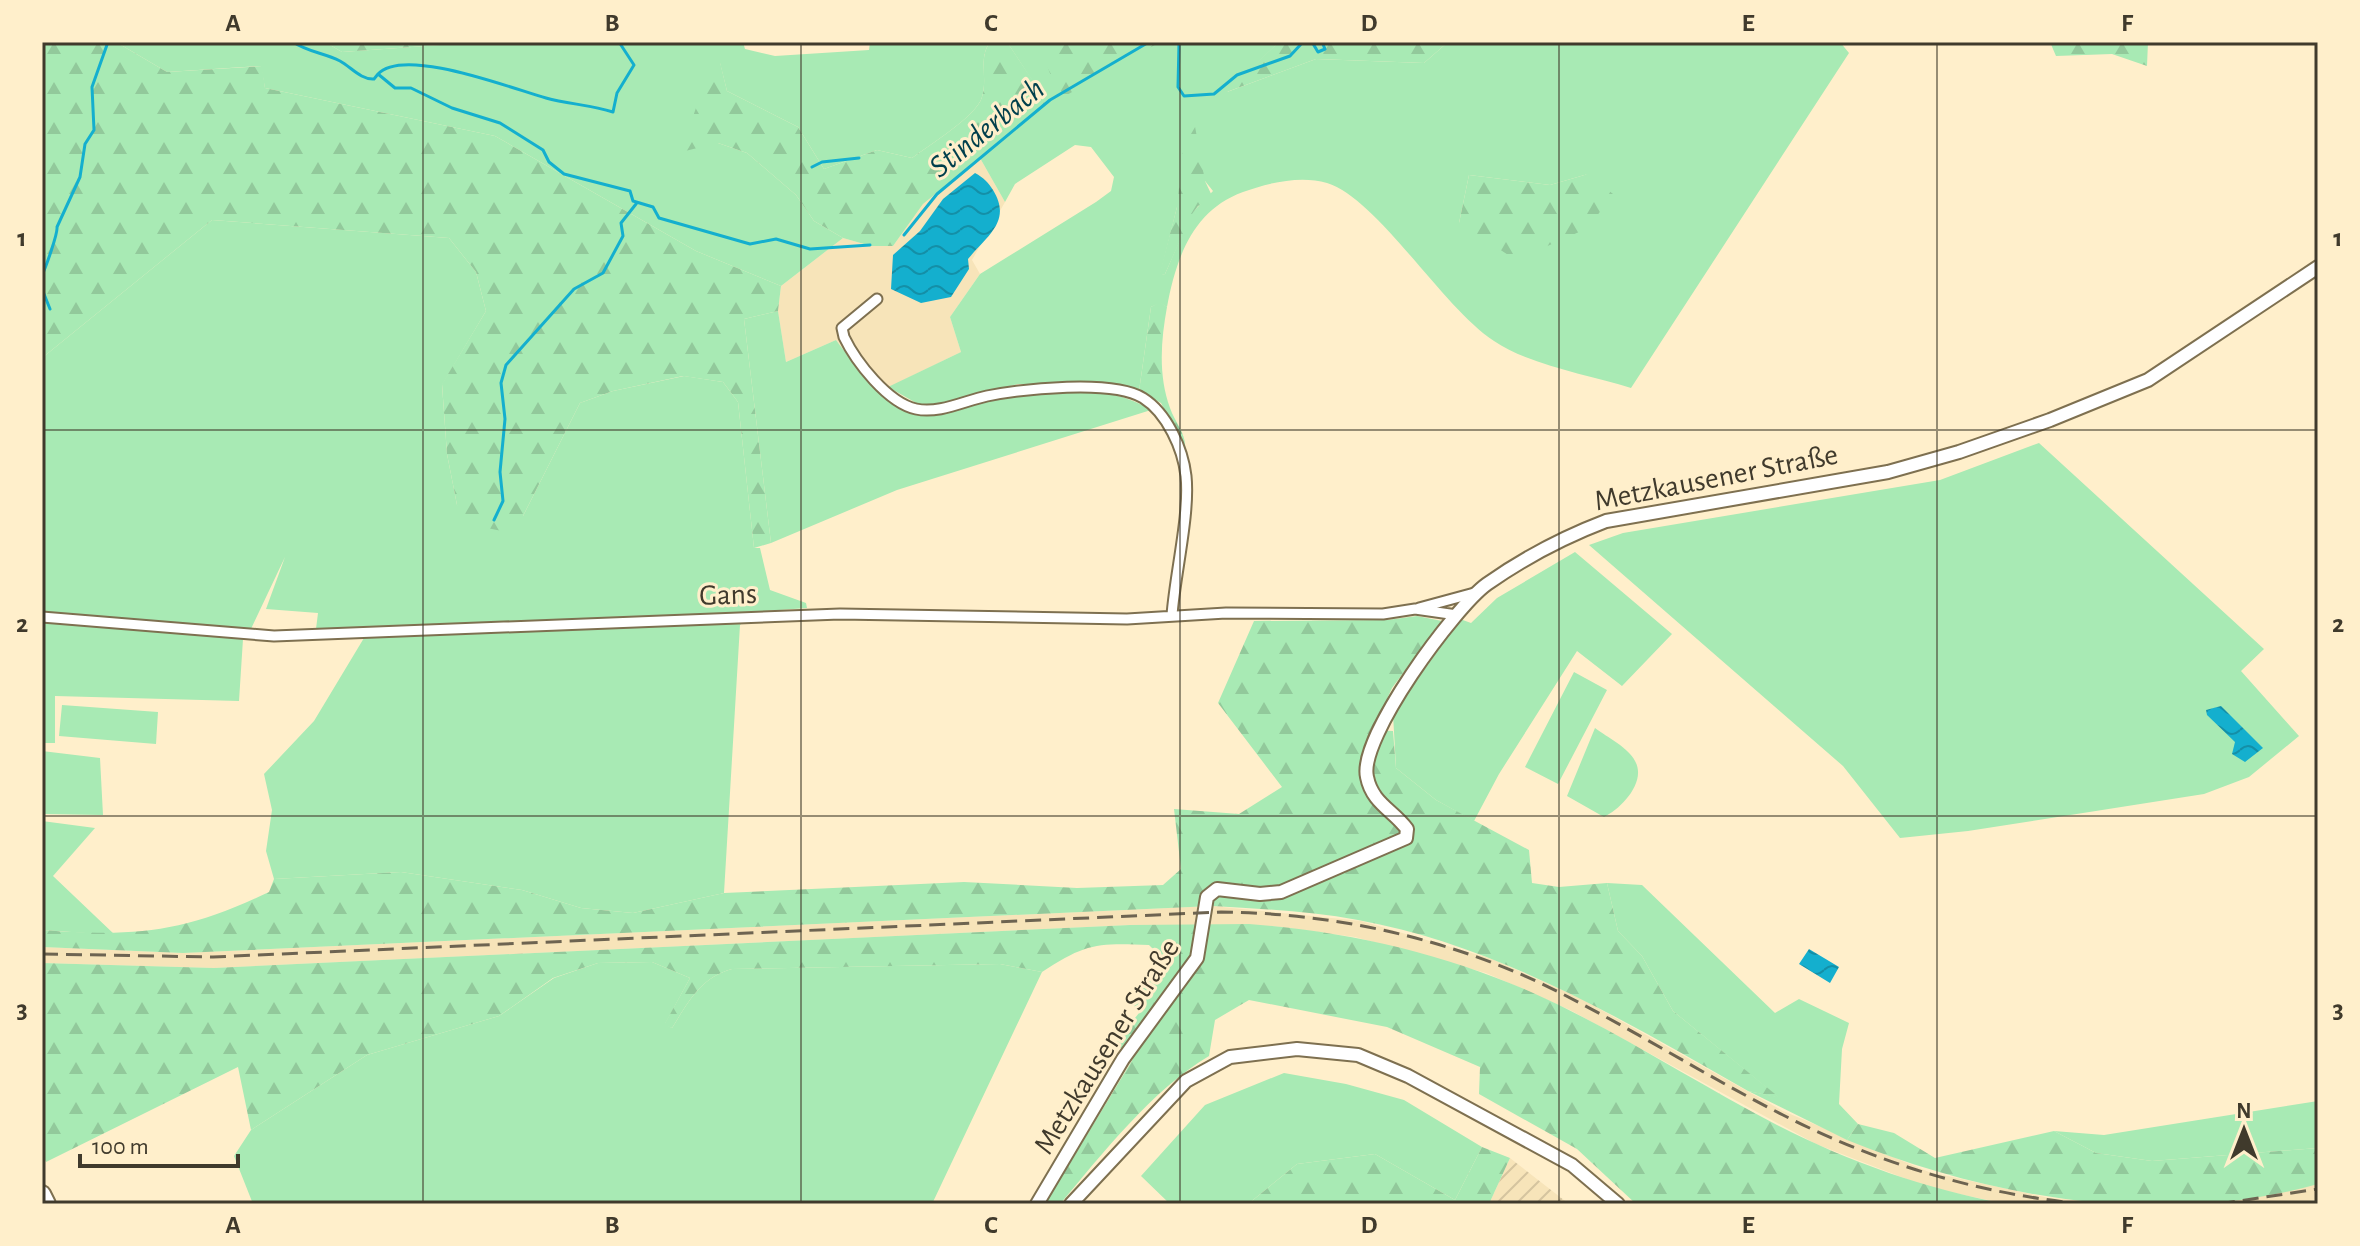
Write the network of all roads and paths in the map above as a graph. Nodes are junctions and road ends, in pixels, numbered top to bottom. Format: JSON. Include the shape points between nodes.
{"nodes":[{"id":1,"x":2318,"y":267,"type":"edge"},
{"id":2,"x":877,"y":299,"type":"dead end"},
{"id":3,"x":1478,"y":592,"type":"junction"},
{"id":4,"x":1415,"y":609,"type":"junction"},
{"id":5,"x":1172,"y":615,"type":"junction"},
{"id":6,"x":1457,"y":615,"type":"junction"},
{"id":7,"x":42,"y":617,"type":"edge"},
{"id":8,"x":42,"y":1194,"type":"edge"},
{"id":9,"x":47,"y":1204,"type":"edge"},
{"id":10,"x":1037,"y":1204,"type":"edge"},
{"id":11,"x":1071,"y":1204,"type":"edge"},
{"id":12,"x":1618,"y":1204,"type":"edge"}],
"edges":[{"from":1,"to":3,"type":"street","name":"Metzkausener Straße","via":[[2148,380],[2100,401],[1923,464],[1606,521],[1564,538]]},
{"from":2,"to":5,"type":"street","via":[[842,328],[844,337],[889,394],[912,409],[935,410],[999,394],[1059,389],[1123,391],[1154,407],[1173,436],[1186,475]]},
{"from":3,"to":4,"type":"street","name":"Gans"},
{"from":3,"to":6,"type":"street","name":"Metzkausener Straße"},
{"from":4,"to":5,"type":"street","name":"Gans","via":[[1338,615]]},
{"from":4,"to":6,"type":"street","name":"Gans"},
{"from":5,"to":7,"type":"street","name":"Gans","via":[[1127,619],[840,614],[274,636]]},
{"from":6,"to":10,"type":"street","name":"Metzkausener Straße","via":[[1386,714],[1369,750],[1371,789],[1380,805],[1407,829],[1406,838],[1281,892],[1213,891],[1204,905],[1197,958],[1123,1059]]},
{"from":8,"to":9,"type":"highway"},
{"from":11,"to":12,"type":"street","via":[[1186,1081],[1230,1057],[1297,1049],[1358,1055],[1408,1076],[1572,1165]]}]}
